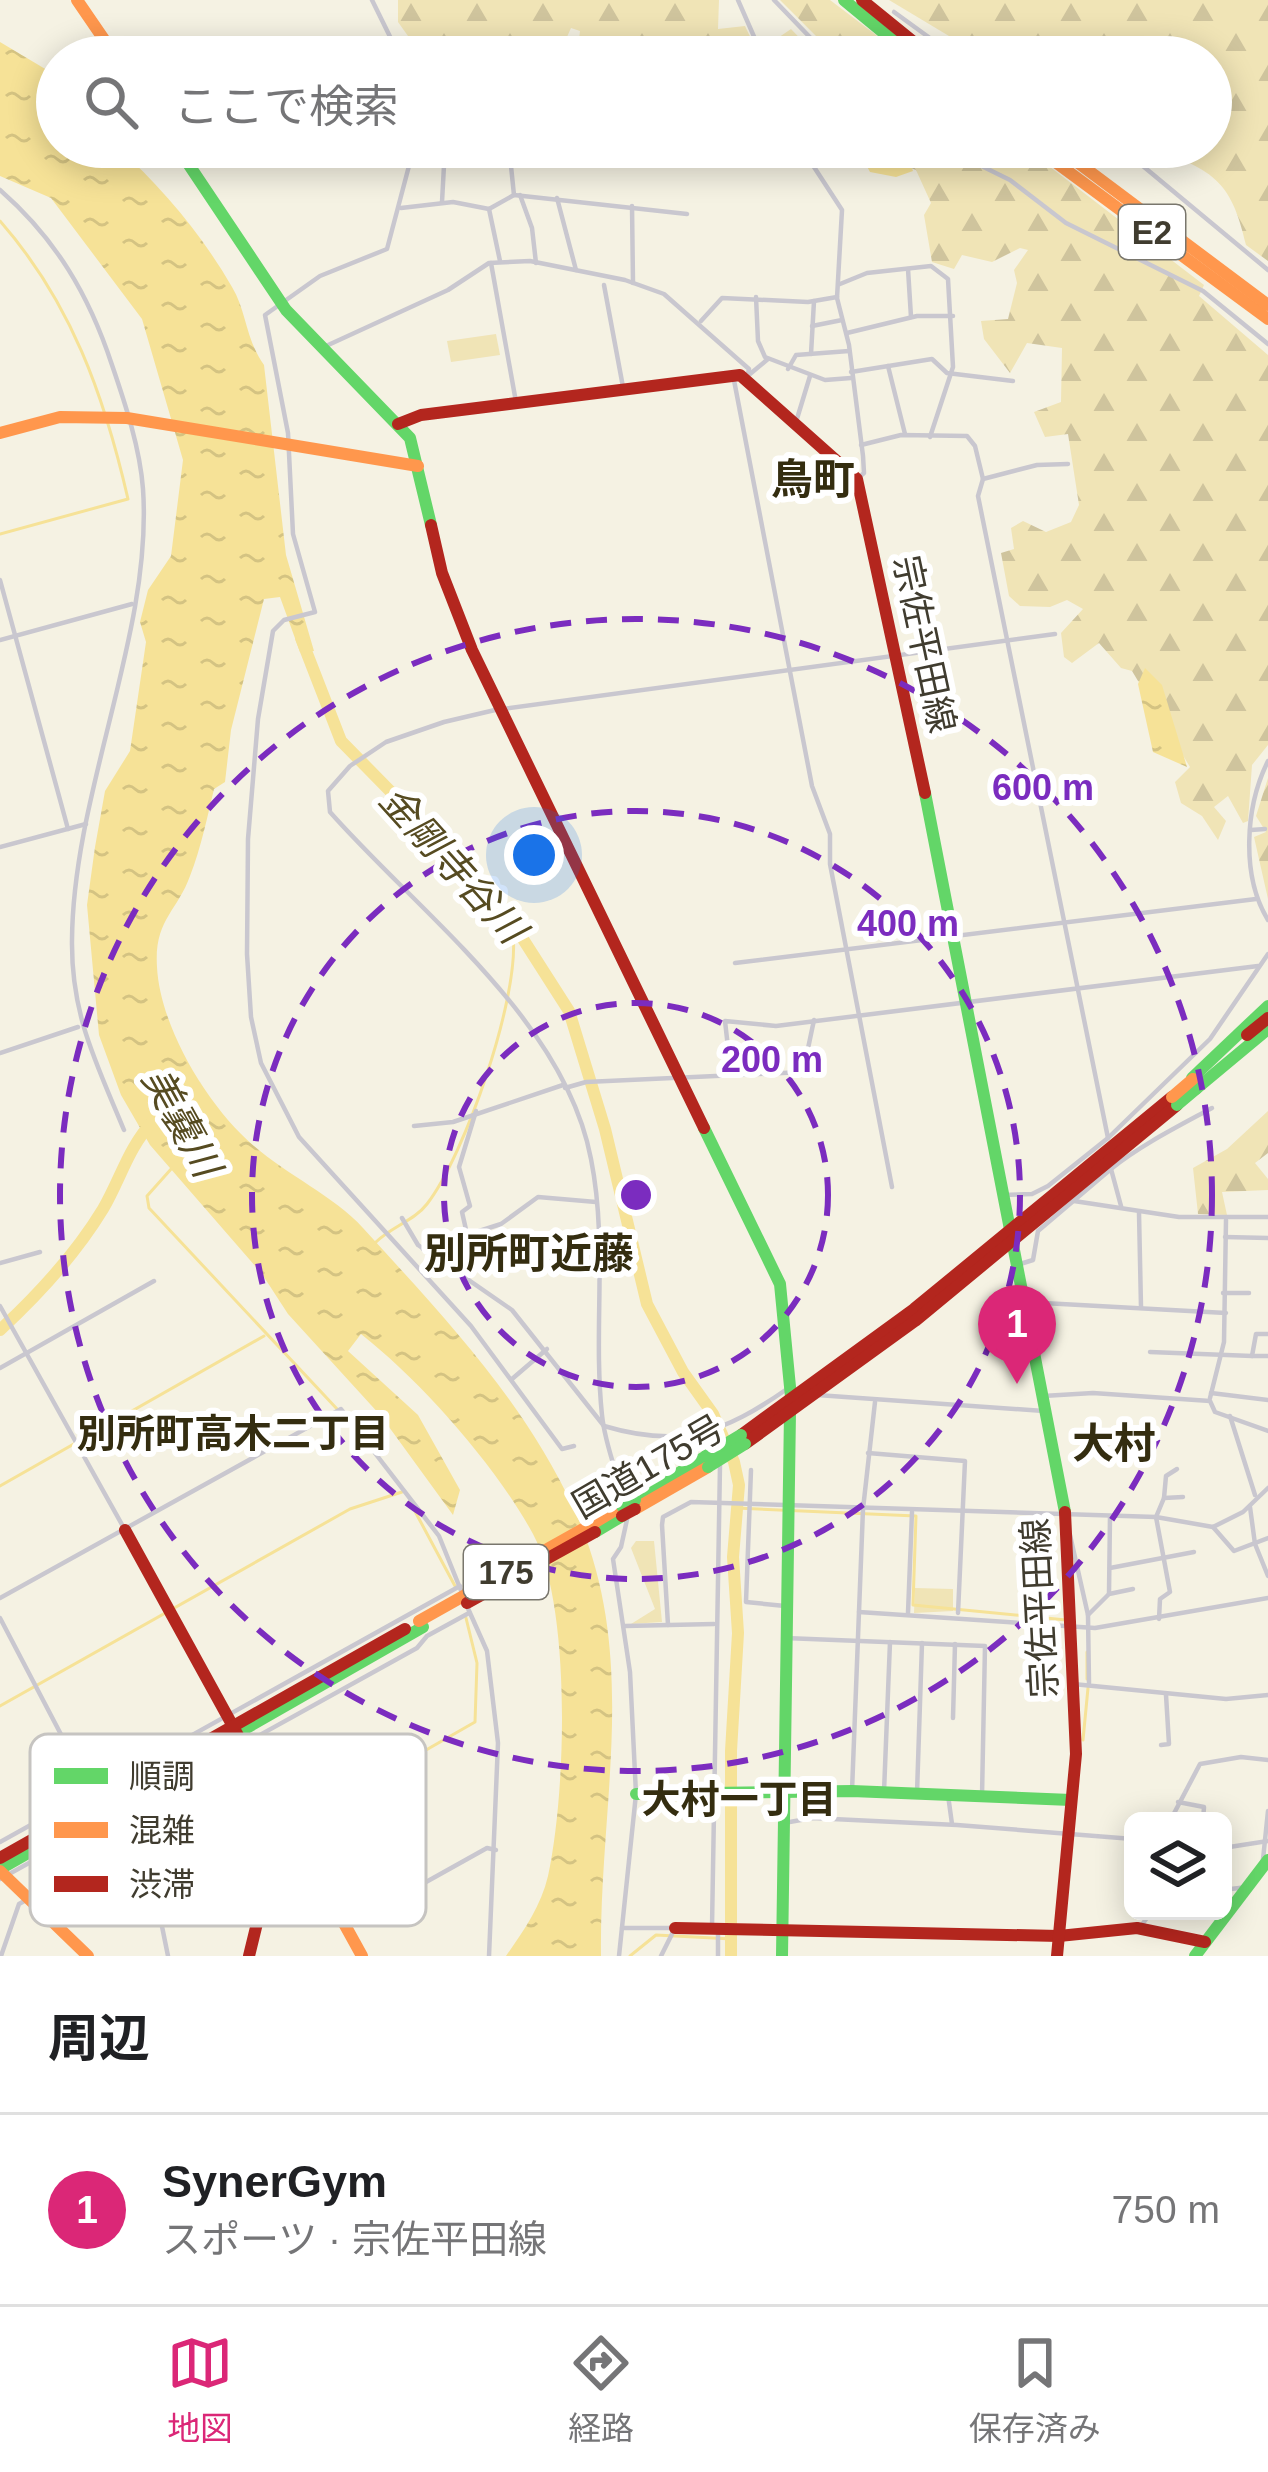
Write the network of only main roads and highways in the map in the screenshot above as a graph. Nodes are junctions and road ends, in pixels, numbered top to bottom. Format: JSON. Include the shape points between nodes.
{"nodes":[{"id":1,"x":77,"y":0,"type":"edge"},
{"id":2,"x":844,"y":0,"type":"edge"},
{"id":3,"x":862,"y":0,"type":"edge"},
{"id":4,"x":102,"y":36,"type":"edge"},
{"id":5,"x":888,"y":36,"type":"edge"},
{"id":6,"x":906,"y":36,"type":"edge"},
{"id":7,"x":191,"y":168,"type":"edge"},
{"id":8,"x":1064,"y":168,"type":"edge"},
{"id":9,"x":1085,"y":168,"type":"edge"},
{"id":10,"x":1267,"y":313,"type":"edge"},
{"id":11,"x":398,"y":424,"type":"junction"},
{"id":12,"x":0,"y":433,"type":"edge"},
{"id":13,"x":418,"y":466,"type":"junction"},
{"id":14,"x":1268,"y":1006,"type":"edge"},
{"id":15,"x":1268,"y":1018,"type":"edge"},
{"id":16,"x":1268,"y":1031,"type":"edge"},
{"id":17,"x":1185,"y":1089,"type":"junction"},
{"id":18,"x":1011,"y":1236,"type":"junction"},
{"id":19,"x":790,"y":1407,"type":"junction"},
{"id":20,"x":125,"y":1530,"type":"road end"},
{"id":21,"x":235,"y":1728,"type":"junction"},
{"id":22,"x":225,"y":1734,"type":"edge"},
{"id":23,"x":238,"y":1734,"type":"edge"},
{"id":24,"x":783,"y":1792,"type":"junction"},
{"id":25,"x":636,"y":1794,"type":"road end"},
{"id":26,"x":1071,"y":1801,"type":"junction"},
{"id":27,"x":30,"y":1851,"type":"edge"},
{"id":28,"x":1265,"y":1864,"type":"edge"},
{"id":29,"x":2,"y":1868,"type":"edge"},
{"id":30,"x":30,"y":1901,"type":"edge"},
{"id":31,"x":56,"y":1926,"type":"edge"},
{"id":32,"x":257,"y":1926,"type":"edge"},
{"id":33,"x":345,"y":1926,"type":"edge"},
{"id":34,"x":675,"y":1928,"type":"road end"},
{"id":35,"x":782,"y":1929,"type":"junction"},
{"id":36,"x":1059,"y":1936,"type":"junction"},
{"id":37,"x":1205,"y":1942,"type":"junction"},
{"id":38,"x":88,"y":1956,"type":"edge"},
{"id":39,"x":250,"y":1956,"type":"edge"},
{"id":40,"x":362,"y":1956,"type":"edge"},
{"id":41,"x":782,"y":1956,"type":"edge"},
{"id":42,"x":1057,"y":1956,"type":"edge"},
{"id":43,"x":1195,"y":1956,"type":"edge"}],
"edges":[{"from":1,"to":4,"type":"main road"},
{"from":2,"to":5,"type":"main road"},
{"from":3,"to":6,"type":"main road"},
{"from":7,"to":11,"type":"main road","via":[[282,304]]},
{"from":8,"to":10,"type":"main road","number":"E2"},
{"from":9,"to":10,"type":"main road","number":"E2","via":[[1221,268]]},
{"from":11,"to":13,"type":"main road"},
{"from":11,"to":18,"type":"main road","name":"宗佐平田線","via":[[742,376],[857,479]]},
{"from":12,"to":13,"type":"main road","via":[[60,417],[127,418]]},
{"from":13,"to":19,"type":"main road","via":[[442,573],[472,650],[780,1284]]},
{"from":14,"to":17,"type":"main road"},
{"from":15,"to":17,"type":"main road","name":"国道175号","number":"175"},
{"from":16,"to":17,"type":"main road","name":"国道175号","number":"175"},
{"from":17,"to":18,"type":"main road","name":"国道175号","number":"175"},
{"from":18,"to":19,"type":"main road","name":"国道175号","number":"175"},
{"from":18,"to":19,"type":"main road","name":"国道175号","number":"175","via":[[817,1395]]},
{"from":18,"to":26,"type":"main road","name":"宗佐平田線","via":[[1066,1518]]},
{"from":19,"to":21,"type":"main road","name":"国道175号","number":"175","bridge":true,"via":[[629,1508]]},
{"from":19,"to":24,"type":"main road"},
{"from":20,"to":21,"type":"main road"},
{"from":21,"to":22,"type":"main road","name":"国道175号","number":"175"},
{"from":21,"to":23,"type":"main road"},
{"from":24,"to":25,"type":"main road"},
{"from":24,"to":26,"type":"main road"},
{"from":24,"to":35,"type":"main road"},
{"from":26,"to":36,"type":"main road","name":"宗佐平田線"},
{"from":27,"to":29,"type":"main road","name":"国道175号","number":"175"},
{"from":28,"to":37,"type":"main road"},
{"from":29,"to":30,"type":"main road"},
{"from":31,"to":38,"type":"main road"},
{"from":32,"to":39,"type":"main road"},
{"from":33,"to":40,"type":"main road"},
{"from":34,"to":35,"type":"main road"},
{"from":35,"to":36,"type":"main road"},
{"from":35,"to":41,"type":"main road"},
{"from":36,"to":37,"type":"main road","via":[[1137,1928]]},
{"from":36,"to":42,"type":"main road","name":"宗佐平田線"},
{"from":37,"to":43,"type":"main road"}]}
